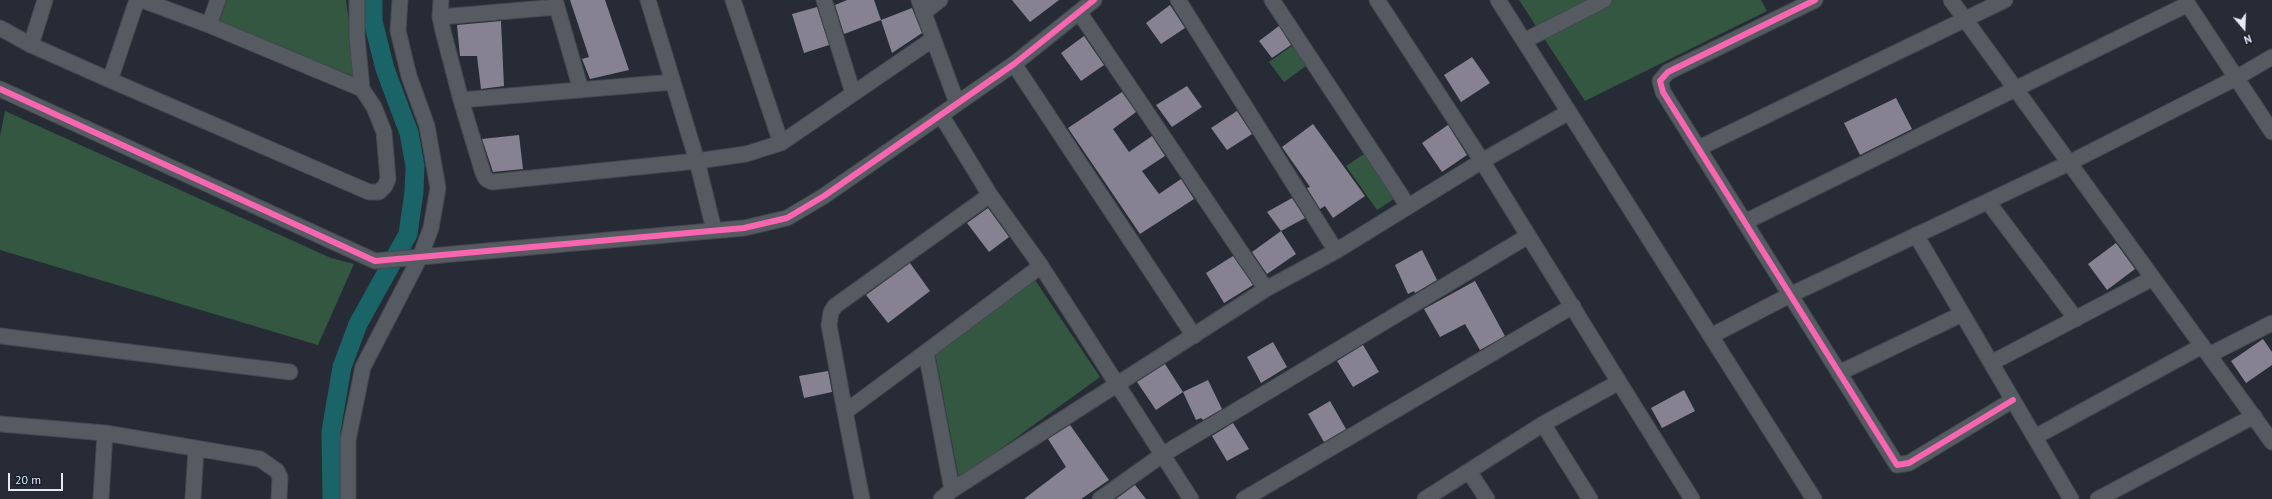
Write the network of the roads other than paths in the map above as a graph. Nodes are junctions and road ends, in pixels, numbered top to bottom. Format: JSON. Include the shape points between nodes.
{"nodes":[{"id":1,"x":44,"y":0,"type":"edge"},
{"id":2,"x":137,"y":0,"type":"edge"},
{"id":3,"x":142,"y":0,"type":"edge"},
{"id":4,"x":218,"y":0,"type":"edge"},
{"id":5,"x":358,"y":0,"type":"edge"},
{"id":6,"x":400,"y":0,"type":"edge"},
{"id":7,"x":441,"y":0,"type":"edge"},
{"id":8,"x":648,"y":0,"type":"edge"},
{"id":9,"x":733,"y":0,"type":"edge"},
{"id":10,"x":824,"y":0,"type":"edge"},
{"id":11,"x":940,"y":0,"type":"edge"},
{"id":12,"x":1094,"y":0,"type":"edge"},
{"id":13,"x":1178,"y":0,"type":"edge"},
{"id":14,"x":1272,"y":0,"type":"edge"},
{"id":15,"x":1377,"y":0,"type":"edge"},
{"id":16,"x":1498,"y":0,"type":"edge"},
{"id":17,"x":1604,"y":0,"type":"edge"},
{"id":18,"x":1815,"y":0,"type":"edge"},
{"id":19,"x":1951,"y":0,"type":"edge"},
{"id":20,"x":2005,"y":0,"type":"edge"},
{"id":21,"x":2186,"y":2,"type":"edge"},
{"id":22,"x":556,"y":3,"type":"edge"},
{"id":23,"x":921,"y":6,"type":"edge"},
{"id":24,"x":1079,"y":12,"type":"junction"},
{"id":25,"x":440,"y":17,"type":"junction"},
{"id":26,"x":1965,"y":19,"type":"junction"},
{"id":27,"x":209,"y":25,"type":"junction"},
{"id":28,"x":0,"y":28,"type":"edge"},
{"id":29,"x":932,"y":38,"type":"junction"},
{"id":30,"x":1524,"y":41,"type":"junction"},
{"id":31,"x":31,"y":45,"type":"junction"},
{"id":32,"x":2272,"y":57,"type":"edge"},
{"id":33,"x":1014,"y":64,"type":"junction"},
{"id":34,"x":2236,"y":78,"type":"junction"},
{"id":35,"x":110,"y":80,"type":"junction"},
{"id":36,"x":673,"y":82,"type":"junction"},
{"id":37,"x":0,"y":89,"type":"edge"},
{"id":38,"x":362,"y":89,"type":"junction"},
{"id":39,"x":581,"y":90,"type":"junction"},
{"id":40,"x":2017,"y":90,"type":"junction"},
{"id":41,"x":853,"y":93,"type":"junction"},
{"id":42,"x":461,"y":100,"type":"junction"},
{"id":43,"x":957,"y":103,"type":"junction"},
{"id":44,"x":1569,"y":112,"type":"junction"},
{"id":45,"x":941,"y":115,"type":"junction"},
{"id":46,"x":2272,"y":132,"type":"edge"},
{"id":47,"x":781,"y":143,"type":"junction"},
{"id":48,"x":1699,"y":148,"type":"junction"},
{"id":49,"x":1482,"y":160,"type":"junction"},
{"id":50,"x":697,"y":161,"type":"junction"},
{"id":51,"x":2069,"y":163,"type":"junction"},
{"id":52,"x":990,"y":195,"type":"junction"},
{"id":53,"x":1988,"y":202,"type":"junction"},
{"id":54,"x":1408,"y":206,"type":"junction"},
{"id":55,"x":1745,"y":222,"type":"junction"},
{"id":56,"x":714,"y":230,"type":"junction"},
{"id":57,"x":1916,"y":235,"type":"junction"},
{"id":58,"x":1528,"y":236,"type":"junction"},
{"id":59,"x":1336,"y":251,"type":"junction"},
{"id":60,"x":415,"y":258,"type":"junction"},
{"id":61,"x":1041,"y":266,"type":"junction"},
{"id":62,"x":2153,"y":278,"type":"junction"},
{"id":63,"x":1266,"y":289,"type":"junction"},
{"id":64,"x":1790,"y":295,"type":"junction"},
{"id":65,"x":1572,"y":306,"type":"junction"},
{"id":66,"x":1962,"y":314,"type":"junction"},
{"id":67,"x":2076,"y":319,"type":"junction"},
{"id":68,"x":2272,"y":323,"type":"edge"},
{"id":69,"x":0,"y":336,"type":"edge"},
{"id":70,"x":1194,"y":336,"type":"junction"},
{"id":71,"x":1711,"y":336,"type":"junction"},
{"id":72,"x":2206,"y":351,"type":"junction"},
{"id":73,"x":926,"y":352,"type":"junction"},
{"id":74,"x":1992,"y":364,"type":"junction"},
{"id":75,"x":290,"y":372,"type":"dead end"},
{"id":76,"x":1839,"y":373,"type":"junction"},
{"id":77,"x":1619,"y":382,"type":"junction"},
{"id":78,"x":1118,"y":384,"type":"junction"},
{"id":79,"x":2013,"y":400,"type":"junction"},
{"id":80,"x":845,"y":412,"type":"junction"},
{"id":81,"x":2254,"y":416,"type":"junction"},
{"id":82,"x":0,"y":424,"type":"edge"},
{"id":83,"x":1543,"y":424,"type":"junction"},
{"id":84,"x":106,"y":433,"type":"junction"},
{"id":85,"x":2035,"y":437,"type":"junction"},
{"id":86,"x":2272,"y":442,"type":"edge"},
{"id":87,"x":196,"y":449,"type":"junction"},
{"id":88,"x":1162,"y":455,"type":"junction"},
{"id":89,"x":1470,"y":473,"type":"junction"},
{"id":90,"x":946,"y":494,"type":"edge"},
{"id":91,"x":101,"y":499,"type":"edge"},
{"id":92,"x":193,"y":499,"type":"edge"},
{"id":93,"x":279,"y":499,"type":"edge"},
{"id":94,"x":348,"y":499,"type":"edge"},
{"id":95,"x":862,"y":499,"type":"edge"},
{"id":96,"x":1100,"y":499,"type":"edge"},
{"id":97,"x":1191,"y":499,"type":"edge"},
{"id":98,"x":1244,"y":499,"type":"edge"},
{"id":99,"x":1426,"y":499,"type":"edge"},
{"id":100,"x":1487,"y":499,"type":"edge"},
{"id":101,"x":1590,"y":499,"type":"edge"},
{"id":102,"x":1692,"y":499,"type":"edge"},
{"id":103,"x":1814,"y":499,"type":"edge"},
{"id":104,"x":2071,"y":499,"type":"edge"},
{"id":105,"x":2098,"y":499,"type":"edge"}],
"edges":[{"from":1,"to":31,"type":"street"},
{"from":2,"to":35,"type":"street"},
{"from":3,"to":27,"type":"street"},
{"from":4,"to":27,"type":"street"},
{"from":5,"to":38,"type":"street","via":[[357,37]]},
{"from":6,"to":60,"type":"street","via":[[398,31],[409,76],[427,126],[438,188],[431,228]]},
{"from":7,"to":25,"type":"street"},
{"from":8,"to":36,"type":"street"},
{"from":9,"to":47,"type":"street"},
{"from":10,"to":41,"type":"street"},
{"from":11,"to":23,"type":"street"},
{"from":12,"to":24,"type":"street"},
{"from":13,"to":59,"type":"street"},
{"from":14,"to":54,"type":"street"},
{"from":15,"to":49,"type":"street"},
{"from":16,"to":30,"type":"street"},
{"from":17,"to":30,"type":"street"},
{"from":18,"to":48,"type":"street","via":[[1662,76],[1659,85]]},
{"from":19,"to":26,"type":"street"},
{"from":20,"to":26,"type":"street"},
{"from":21,"to":34,"type":"street"},
{"from":21,"to":40,"type":"street"},
{"from":22,"to":25,"type":"street"},
{"from":22,"to":39,"type":"street"},
{"from":23,"to":29,"type":"street"},
{"from":24,"to":33,"type":"street"},
{"from":24,"to":63,"type":"street"},
{"from":25,"to":42,"type":"street"},
{"from":26,"to":40,"type":"street"},
{"from":26,"to":48,"type":"street"},
{"from":27,"to":38,"type":"street"},
{"from":28,"to":31,"type":"street"},
{"from":29,"to":41,"type":"street"},
{"from":29,"to":43,"type":"street"},
{"from":30,"to":44,"type":"street"},
{"from":31,"to":35,"type":"street"},
{"from":32,"to":34,"type":"street"},
{"from":33,"to":43,"type":"street"},
{"from":33,"to":70,"type":"street"},
{"from":34,"to":46,"type":"street"},
{"from":34,"to":51,"type":"street"},
{"from":35,"to":38,"type":"street","via":[[369,192],[379,192],[388,179],[384,132],[374,107]]},
{"from":36,"to":39,"type":"street"},
{"from":36,"to":50,"type":"street"},
{"from":37,"to":60,"type":"street","via":[[375,262]]},
{"from":39,"to":42,"type":"street"},
{"from":40,"to":51,"type":"street"},
{"from":40,"to":55,"type":"street"},
{"from":41,"to":47,"type":"street"},
{"from":42,"to":50,"type":"street","via":[[483,173],[486,179],[492,182]]},
{"from":43,"to":45,"type":"street"},
{"from":44,"to":49,"type":"street"},
{"from":44,"to":71,"type":"street"},
{"from":45,"to":52,"type":"street"},
{"from":45,"to":56,"type":"street","via":[[824,196],[787,218],[744,228]]},
{"from":47,"to":50,"type":"street","via":[[746,154]]},
{"from":48,"to":55,"type":"street"},
{"from":49,"to":54,"type":"street"},
{"from":49,"to":58,"type":"street"},
{"from":50,"to":56,"type":"street"},
{"from":51,"to":53,"type":"street"},
{"from":51,"to":62,"type":"street"},
{"from":52,"to":61,"type":"street"},
{"from":52,"to":80,"type":"street","via":[[835,306],[831,312],[829,325]]},
{"from":53,"to":57,"type":"street"},
{"from":53,"to":67,"type":"street"},
{"from":54,"to":59,"type":"street"},
{"from":55,"to":64,"type":"street"},
{"from":56,"to":60,"type":"street"},
{"from":57,"to":64,"type":"street"},
{"from":57,"to":66,"type":"street"},
{"from":58,"to":65,"type":"street"},
{"from":58,"to":88,"type":"street"},
{"from":59,"to":63,"type":"street"},
{"from":60,"to":94,"type":"street","via":[[363,367],[348,440]]},
{"from":61,"to":73,"type":"street"},
{"from":61,"to":78,"type":"street"},
{"from":62,"to":67,"type":"street"},
{"from":62,"to":72,"type":"street"},
{"from":63,"to":70,"type":"street"},
{"from":64,"to":71,"type":"street"},
{"from":64,"to":76,"type":"street"},
{"from":65,"to":77,"type":"street"},
{"from":65,"to":98,"type":"street"},
{"from":66,"to":74,"type":"street"},
{"from":66,"to":76,"type":"street"},
{"from":67,"to":74,"type":"street"},
{"from":68,"to":72,"type":"street"},
{"from":69,"to":75,"type":"street"},
{"from":70,"to":78,"type":"street"},
{"from":71,"to":103,"type":"street"},
{"from":72,"to":81,"type":"street"},
{"from":72,"to":85,"type":"street"},
{"from":73,"to":80,"type":"street"},
{"from":73,"to":90,"type":"street"},
{"from":74,"to":79,"type":"street"},
{"from":76,"to":79,"type":"street","via":[[1892,459],[1900,466]]},
{"from":77,"to":83,"type":"street"},
{"from":77,"to":102,"type":"street"},
{"from":78,"to":88,"type":"street"},
{"from":78,"to":90,"type":"street"},
{"from":79,"to":85,"type":"street"},
{"from":80,"to":95,"type":"street"},
{"from":81,"to":86,"type":"street"},
{"from":81,"to":105,"type":"street"},
{"from":82,"to":84,"type":"street"},
{"from":83,"to":89,"type":"street"},
{"from":83,"to":101,"type":"street"},
{"from":84,"to":87,"type":"street"},
{"from":84,"to":91,"type":"street"},
{"from":85,"to":104,"type":"street"},
{"from":87,"to":92,"type":"street"},
{"from":87,"to":93,"type":"street","via":[[265,461],[280,477]]},
{"from":88,"to":96,"type":"street"},
{"from":88,"to":97,"type":"street"},
{"from":89,"to":99,"type":"street"},
{"from":89,"to":100,"type":"street"}]}
